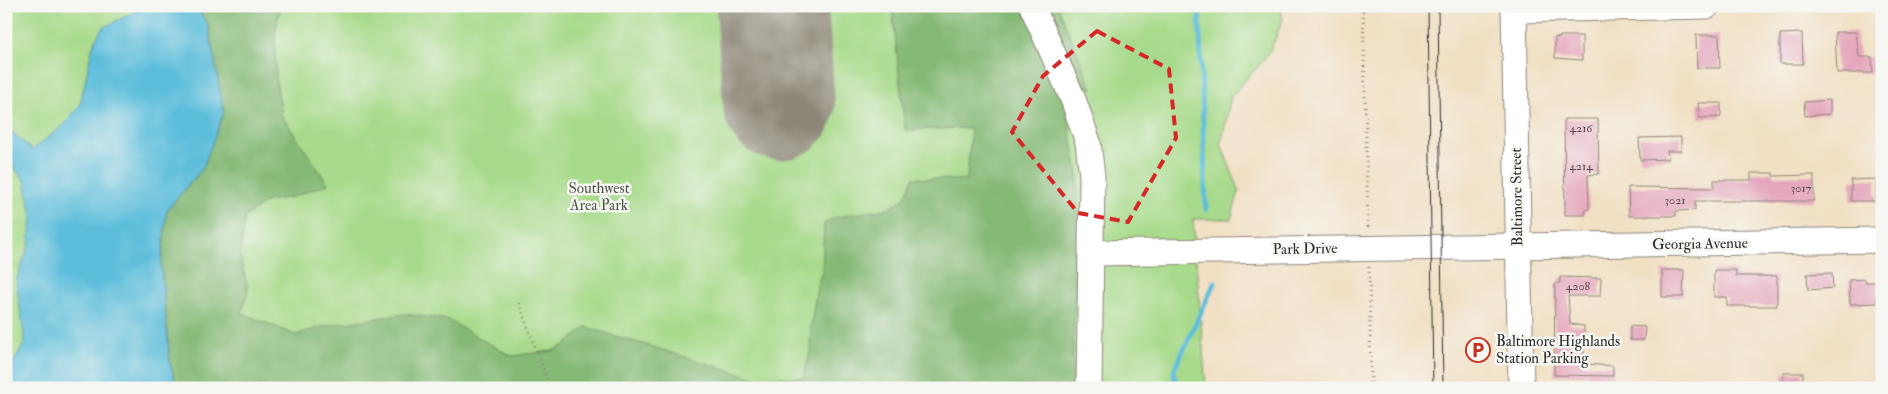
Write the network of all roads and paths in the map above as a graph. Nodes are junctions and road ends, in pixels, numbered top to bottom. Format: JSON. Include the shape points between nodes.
{"nodes":[{"id":1,"x":1032,"y":6,"type":"edge"},
{"id":2,"x":1363,"y":6,"type":"edge"},
{"id":3,"x":1707,"y":6,"type":"edge"},
{"id":4,"x":1514,"y":8,"type":"edge"},
{"id":5,"x":1882,"y":240,"type":"edge"},
{"id":6,"x":1518,"y":247,"type":"junction"},
{"id":7,"x":1369,"y":248,"type":"junction"},
{"id":8,"x":1092,"y":253,"type":"junction"},
{"id":9,"x":519,"y":303,"type":"dead end"},
{"id":10,"x":550,"y":388,"type":"edge"},
{"id":11,"x":1089,"y":388,"type":"edge"},
{"id":12,"x":1371,"y":388,"type":"edge"},
{"id":13,"x":1521,"y":388,"type":"edge"}],
"edges":[{"from":1,"to":8,"type":"street","via":[[1073,99],[1088,142],[1092,176]]},
{"from":2,"to":7,"type":"path"},
{"from":3,"to":4,"type":"street"},
{"from":4,"to":6,"type":"street","name":"Baltimore Street"},
{"from":5,"to":6,"type":"street","name":"Georgia Avenue"},
{"from":6,"to":7,"type":"street","name":"Park Drive"},
{"from":6,"to":13,"type":"street","name":"Baltimore Street"},
{"from":7,"to":8,"type":"street","name":"Park Drive"},
{"from":7,"to":12,"type":"path"},
{"from":8,"to":11,"type":"street"},
{"from":9,"to":10,"type":"path"}]}
